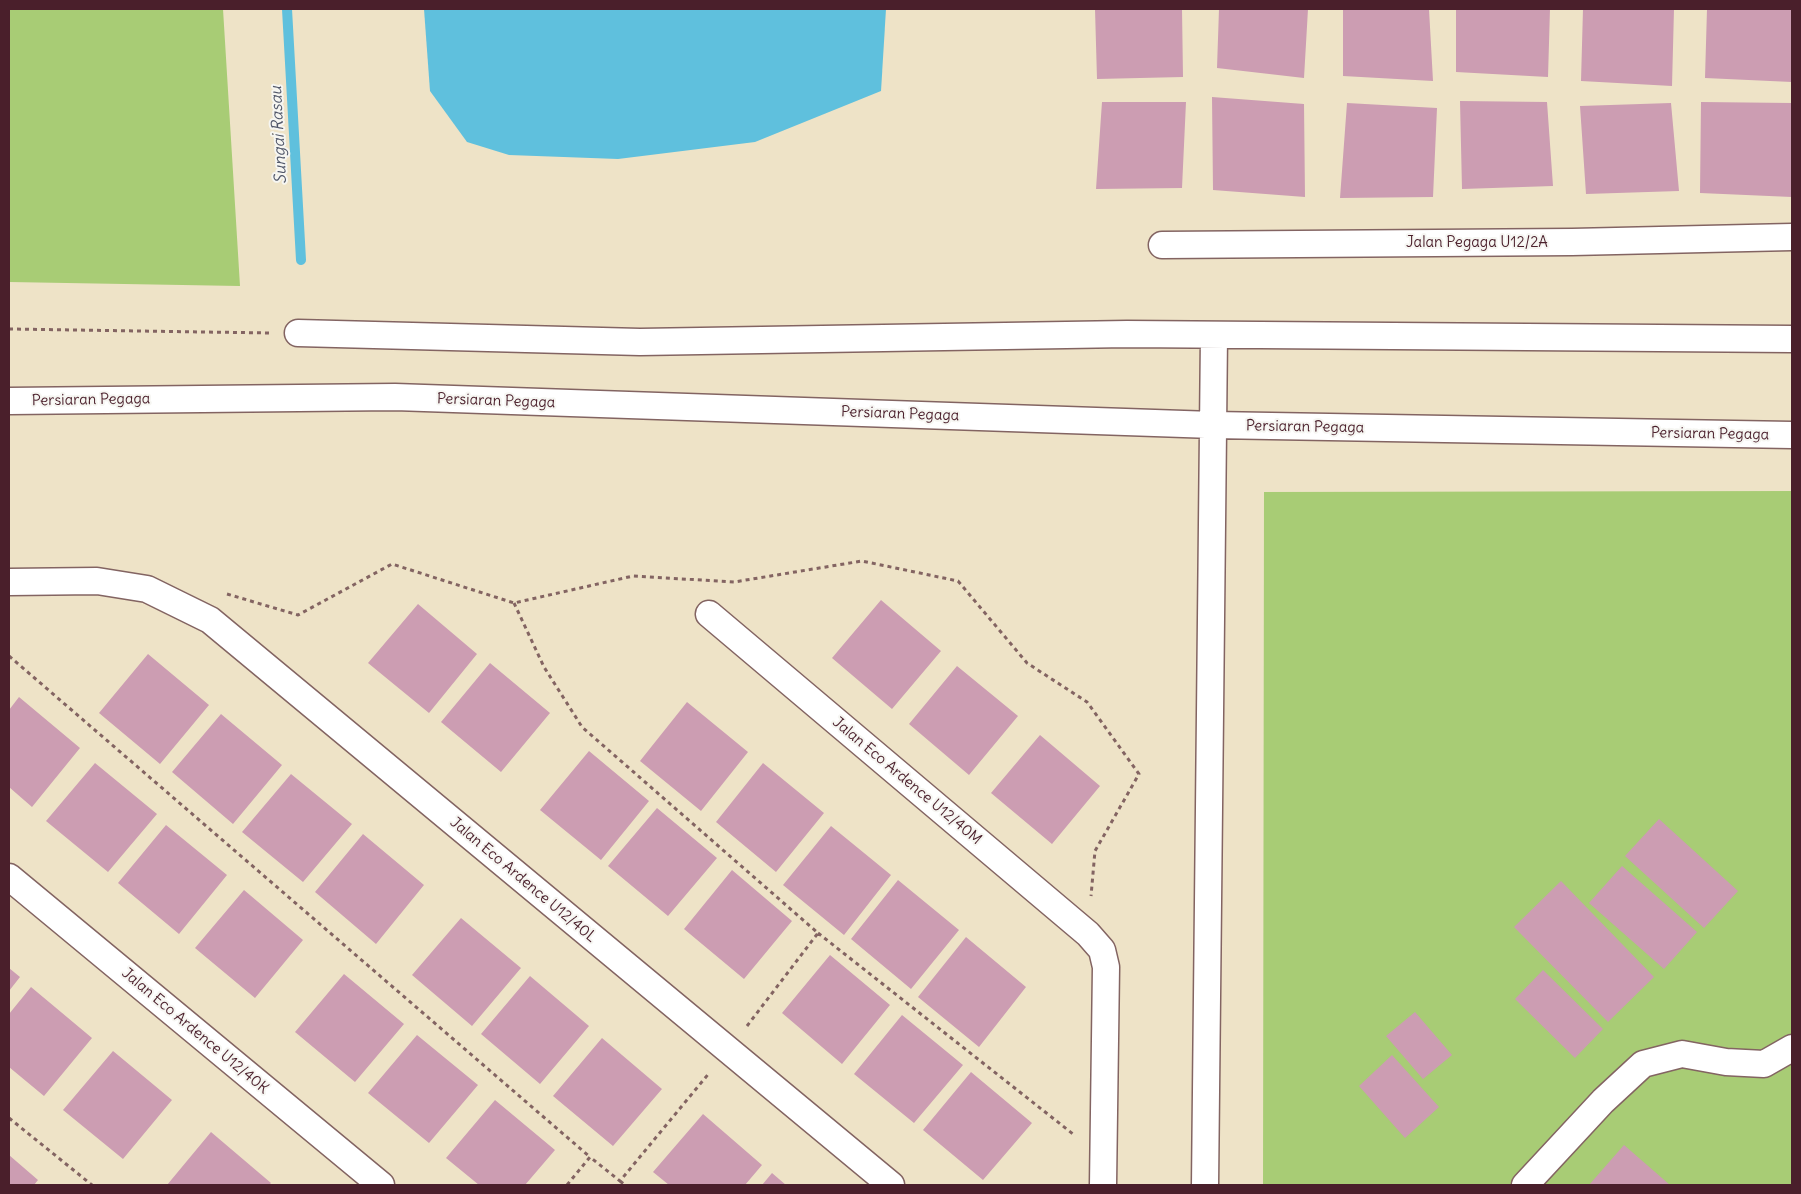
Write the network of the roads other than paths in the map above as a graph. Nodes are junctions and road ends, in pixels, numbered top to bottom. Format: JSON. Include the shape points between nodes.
{"nodes":[{"id":1,"x":1792,"y":238,"type":"edge"},
{"id":2,"x":1162,"y":245,"type":"dead end"},
{"id":3,"x":298,"y":333,"type":"road end"},
{"id":4,"x":1214,"y":335,"type":"junction"},
{"id":5,"x":1792,"y":339,"type":"edge"},
{"id":6,"x":9,"y":401,"type":"edge"},
{"id":7,"x":1213,"y":425,"type":"junction"},
{"id":8,"x":1792,"y":435,"type":"edge"},
{"id":9,"x":9,"y":582,"type":"edge"},
{"id":10,"x":709,"y":614,"type":"dead end"},
{"id":11,"x":9,"y":877,"type":"edge"},
{"id":12,"x":1792,"y":1048,"type":"edge"},
{"id":13,"x":381,"y":1185,"type":"edge"},
{"id":14,"x":891,"y":1185,"type":"edge"},
{"id":15,"x":1103,"y":1185,"type":"edge"},
{"id":16,"x":1205,"y":1185,"type":"edge"},
{"id":17,"x":1525,"y":1185,"type":"edge"}],
"edges":[{"from":1,"to":2,"type":"street","name":"Jalan Pegaga U12/2A"},
{"from":3,"to":4,"type":"street","via":[[640,342]]},
{"from":4,"to":5,"type":"street"},
{"from":4,"to":7,"type":"street"},
{"from":6,"to":7,"type":"street","name":"Persiaran Pegaga","via":[[395,397]]},
{"from":7,"to":8,"type":"street","name":"Persiaran Pegaga"},
{"from":7,"to":16,"type":"street"},
{"from":9,"to":14,"type":"street","name":"Jalan Eco Ardence U12/40L","via":[[97,581],[147,590],[210,620]]},
{"from":10,"to":15,"type":"street","name":"Jalan Eco Ardence U12/40M","via":[[1088,934],[1102,950],[1106,967]]},
{"from":11,"to":13,"type":"street","name":"Jalan Eco Ardence U12/40K"},
{"from":12,"to":17,"type":"street","via":[[1764,1064],[1726,1062],[1682,1054],[1643,1064],[1603,1100]]}]}
